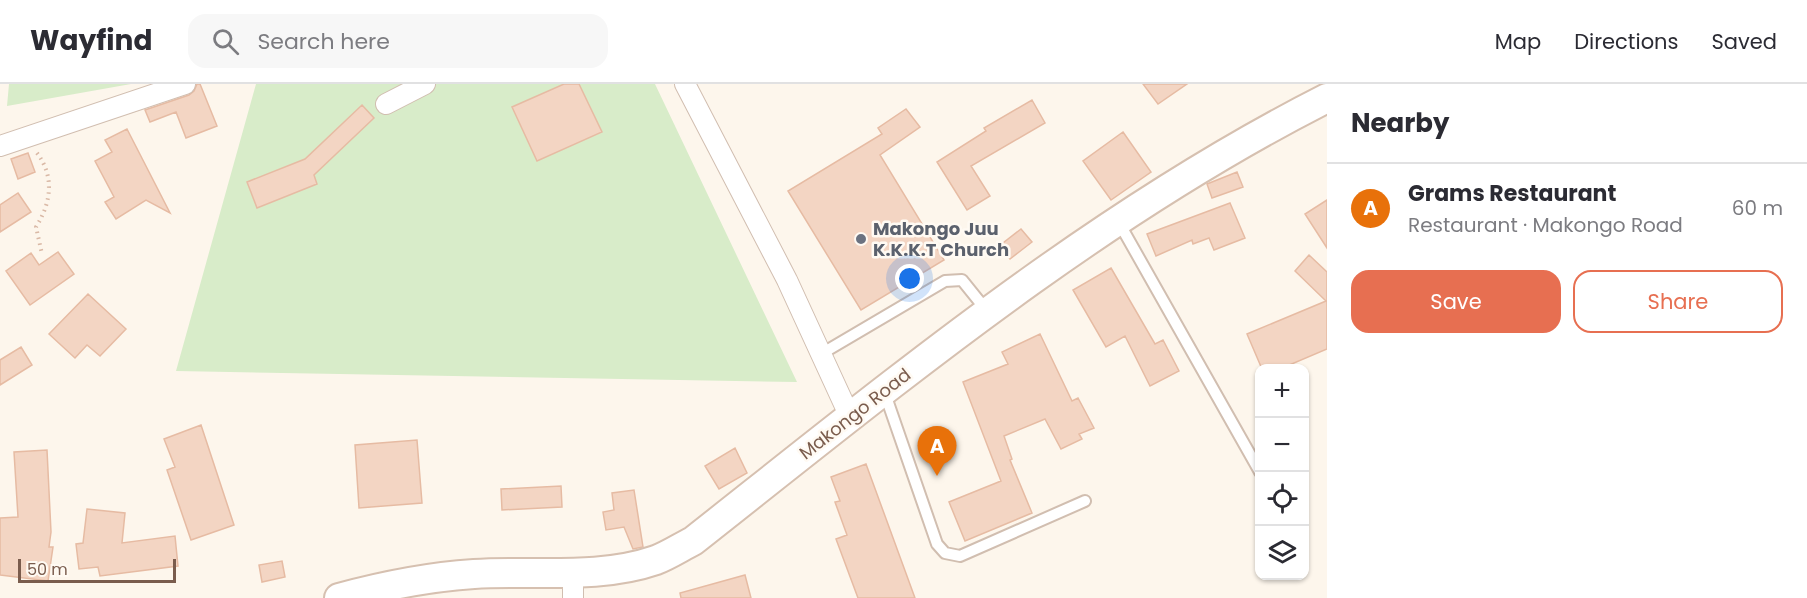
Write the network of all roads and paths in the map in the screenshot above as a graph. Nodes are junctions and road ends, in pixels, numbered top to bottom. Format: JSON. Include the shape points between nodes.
{"nodes":[{"id":1,"x":185,"y":84,"type":"edge"},
{"id":2,"x":425,"y":84,"type":"edge"},
{"id":3,"x":685,"y":84,"type":"edge"},
{"id":4,"x":1327,"y":98,"type":"edge"},
{"id":5,"x":386,"y":104,"type":"dead end"},
{"id":6,"x":21,"y":138,"type":"junction"},
{"id":7,"x":0,"y":146,"type":"edge"},
{"id":8,"x":1117,"y":219,"type":"junction"},
{"id":9,"x":42,"y":254,"type":"dead end"},
{"id":10,"x":988,"y":312,"type":"junction"},
{"id":11,"x":821,"y":354,"type":"junction"},
{"id":12,"x":884,"y":391,"type":"junction"},
{"id":13,"x":850,"y":417,"type":"junction"},
{"id":14,"x":1255,"y":463,"type":"edge"},
{"id":15,"x":1085,"y":501,"type":"dead end"},
{"id":16,"x":573,"y":586,"type":"edge"},
{"id":17,"x":339,"y":598,"type":"edge"}],
"edges":[{"from":1,"to":6,"type":"street"},
{"from":2,"to":5,"type":"street"},
{"from":3,"to":11,"type":"street"},
{"from":4,"to":8,"type":"street","name":"Makongo Road","via":[[1275,124]]},
{"from":6,"to":7,"type":"street"},
{"from":6,"to":9,"type":"path","via":[[36,151],[48,176],[48,200],[36,228]]},
{"from":8,"to":10,"type":"street","name":"Makongo Road"},
{"from":8,"to":14,"type":"lane"},
{"from":10,"to":11,"type":"lane","via":[[962,280],[945,280]]},
{"from":10,"to":12,"type":"street","name":"Makongo Road"},
{"from":11,"to":13,"type":"street"},
{"from":12,"to":13,"type":"street","name":"Makongo Road"},
{"from":12,"to":15,"type":"lane","via":[[937,544],[945,553],[960,556]]},
{"from":13,"to":16,"type":"street","name":"Makongo Road","via":[[693,541],[658,559]]},
{"from":16,"to":17,"type":"street","name":"Makongo Road","via":[[474,574],[380,587]]}]}
